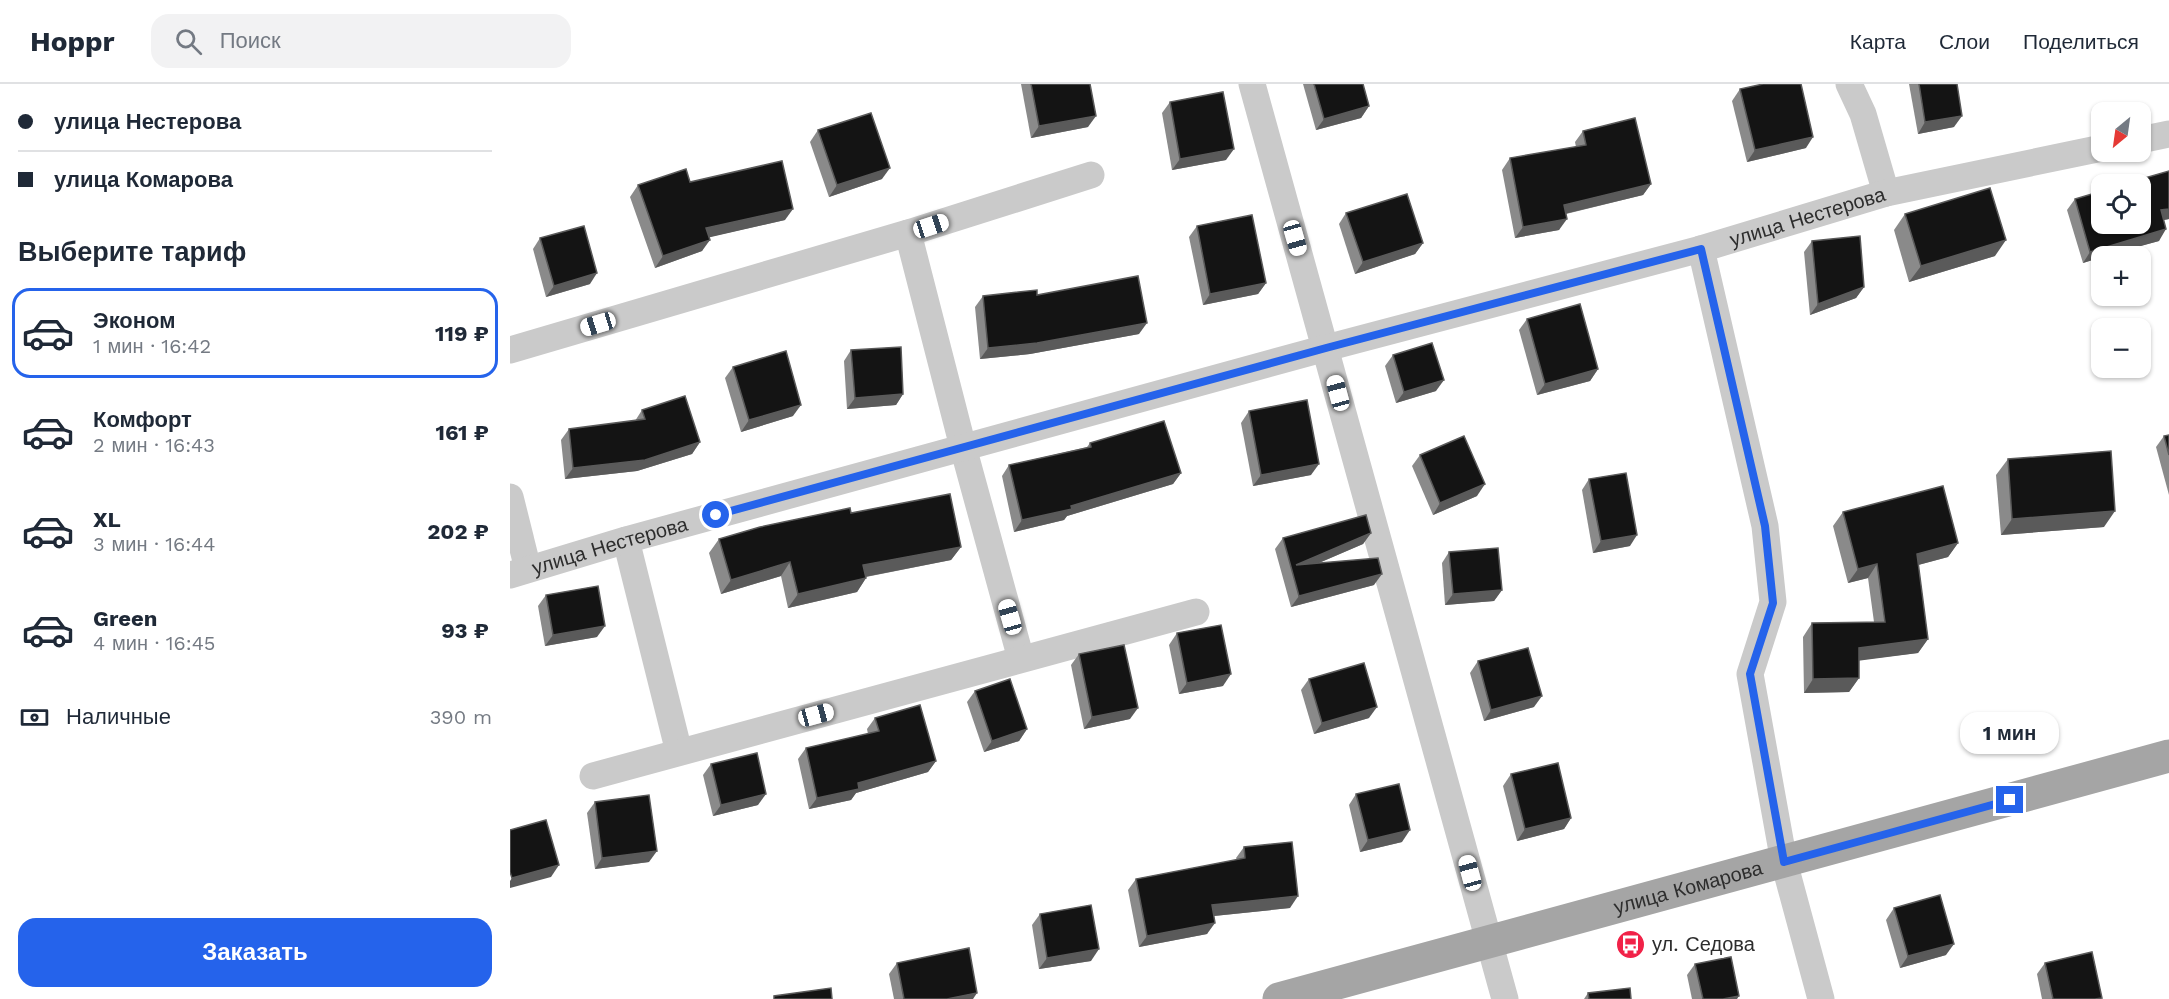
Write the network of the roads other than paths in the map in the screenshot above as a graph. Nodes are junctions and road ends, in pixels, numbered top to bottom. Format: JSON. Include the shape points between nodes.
{"nodes":[{"id":1,"x":1252,"y":84,"type":"edge"},
{"id":2,"x":1849,"y":84,"type":"edge"},
{"id":3,"x":2169,"y":134,"type":"edge"},
{"id":4,"x":2151,"y":138,"type":"edge"},
{"id":5,"x":2091,"y":150,"type":"edge"},
{"id":6,"x":1090,"y":175,"type":"dead end"},
{"id":7,"x":1886,"y":194,"type":"junction"},
{"id":8,"x":908,"y":233,"type":"junction"},
{"id":9,"x":1701,"y":249,"type":"junction"},
{"id":10,"x":1326,"y":348,"type":"junction"},
{"id":11,"x":510,"y":350,"type":"edge"},
{"id":12,"x":963,"y":447,"type":"junction"},
{"id":13,"x":510,"y":497,"type":"edge"},
{"id":14,"x":626,"y":540,"type":"junction"},
{"id":15,"x":519,"y":572,"type":"edge"},
{"id":16,"x":1196,"y":612,"type":"dead end"},
{"id":17,"x":1021,"y":659,"type":"junction"},
{"id":18,"x":679,"y":753,"type":"junction"},
{"id":19,"x":2169,"y":756,"type":"edge"},
{"id":20,"x":593,"y":776,"type":"dead end"},
{"id":21,"x":1784,"y":862,"type":"junction"},
{"id":22,"x":1489,"y":941,"type":"junction"},
{"id":23,"x":1279,"y":999,"type":"edge"},
{"id":24,"x":1505,"y":999,"type":"edge"},
{"id":25,"x":1821,"y":999,"type":"edge"}],
"edges":[{"from":1,"to":10,"type":"street"},
{"from":2,"to":7,"type":"street","via":[[1863,114]]},
{"from":3,"to":4,"type":"street"},
{"from":5,"to":7,"type":"street","name":"улица Нестерова"},
{"from":6,"to":8,"type":"street"},
{"from":7,"to":9,"type":"street","name":"улица Нестерова"},
{"from":8,"to":11,"type":"street"},
{"from":8,"to":12,"type":"street"},
{"from":9,"to":10,"type":"street","name":"улица Нестерова"},
{"from":9,"to":21,"type":"street","via":[[1765,526],[1773,603],[1750,674]]},
{"from":10,"to":12,"type":"street","name":"улица Нестерова"},
{"from":10,"to":22,"type":"street"},
{"from":12,"to":14,"type":"street","name":"улица Нестерова"},
{"from":12,"to":17,"type":"street"},
{"from":13,"to":15,"type":"street"},
{"from":14,"to":15,"type":"street","name":"улица Нестерова"},
{"from":14,"to":18,"type":"street"},
{"from":16,"to":17,"type":"street"},
{"from":17,"to":18,"type":"street"},
{"from":18,"to":20,"type":"street"},
{"from":19,"to":21,"type":"main road","name":"улица Комарова"},
{"from":21,"to":22,"type":"main road","name":"улица Комарова"},
{"from":21,"to":25,"type":"street"},
{"from":22,"to":23,"type":"main road","name":"улица Комарова"},
{"from":22,"to":24,"type":"street"}]}
